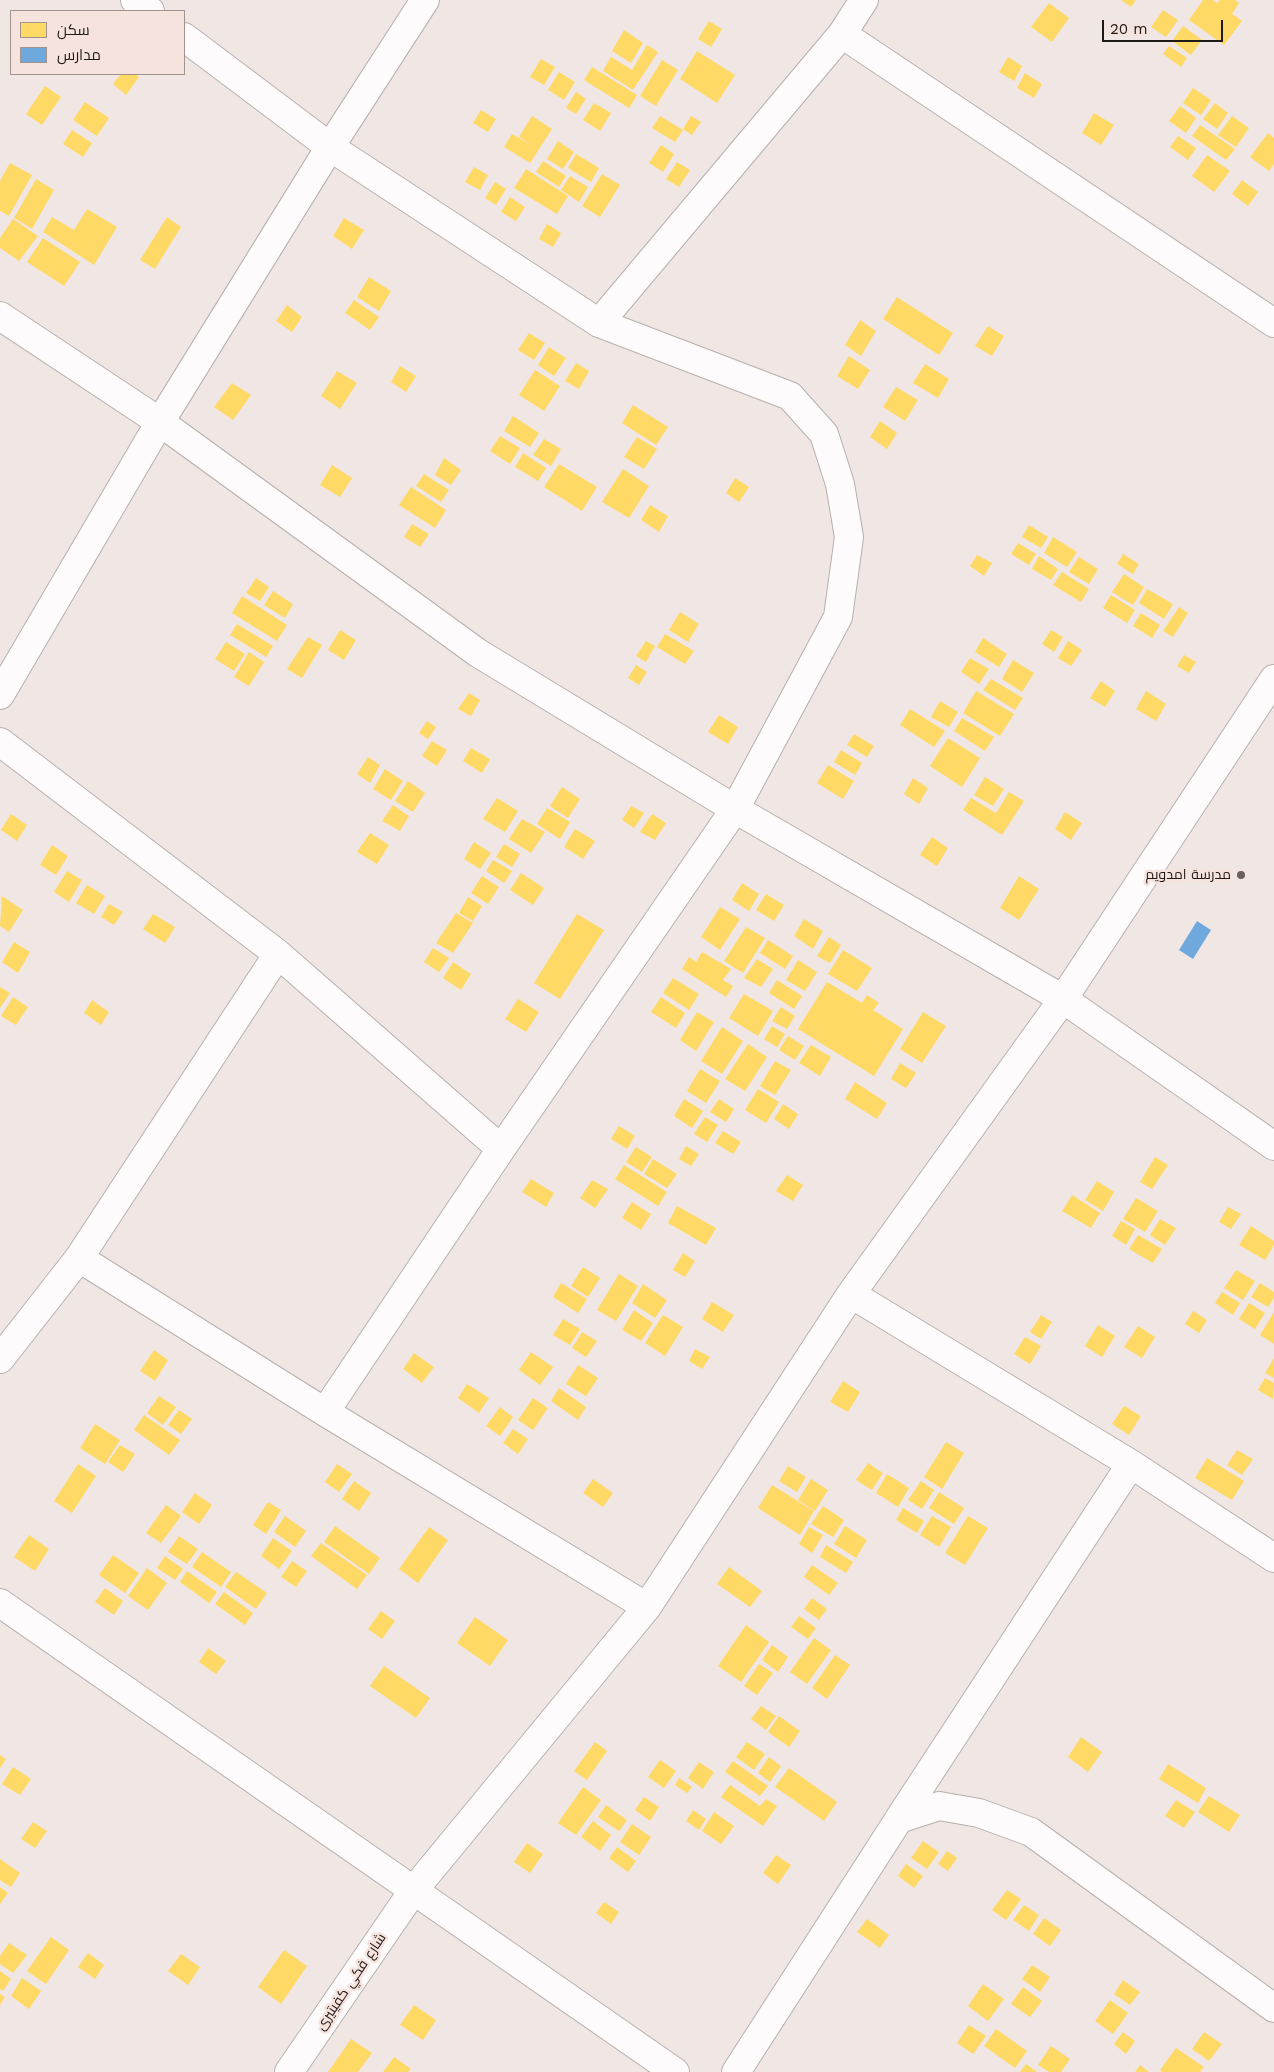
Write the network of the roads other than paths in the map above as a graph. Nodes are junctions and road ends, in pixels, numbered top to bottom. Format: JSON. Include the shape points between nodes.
{"nodes":[{"id":1,"x":135,"y":0,"type":"edge"},
{"id":2,"x":426,"y":0,"type":"edge"},
{"id":3,"x":864,"y":0,"type":"edge"},
{"id":4,"x":149,"y":10,"type":"edge"},
{"id":5,"x":842,"y":34,"type":"junction"},
{"id":6,"x":185,"y":38,"type":"edge"},
{"id":7,"x":330,"y":147,"type":"junction"},
{"id":8,"x":0,"y":316,"type":"edge"},
{"id":9,"x":1274,"y":322,"type":"edge"},
{"id":10,"x":599,"y":323,"type":"junction"},
{"id":11,"x":160,"y":422,"type":"junction"},
{"id":12,"x":1274,"y":679,"type":"edge"},
{"id":13,"x":0,"y":695,"type":"edge"},
{"id":14,"x":0,"y":742,"type":"edge"},
{"id":15,"x":735,"y":809,"type":"junction"},
{"id":16,"x":278,"y":954,"type":"junction"},
{"id":17,"x":1063,"y":999,"type":"junction"},
{"id":18,"x":1274,"y":1146,"type":"edge"},
{"id":19,"x":501,"y":1149,"type":"junction"},
{"id":20,"x":79,"y":1258,"type":"junction"},
{"id":21,"x":851,"y":1294,"type":"junction"},
{"id":22,"x":0,"y":1359,"type":"edge"},
{"id":23,"x":325,"y":1412,"type":"junction"},
{"id":24,"x":1131,"y":1464,"type":"junction"},
{"id":25,"x":1274,"y":1558,"type":"edge"},
{"id":26,"x":0,"y":1603,"type":"edge"},
{"id":27,"x":648,"y":1607,"type":"junction"},
{"id":28,"x":899,"y":1819,"type":"junction"},
{"id":29,"x":413,"y":1892,"type":"junction"},
{"id":30,"x":1274,"y":2008,"type":"edge"},
{"id":31,"x":289,"y":2072,"type":"edge"},
{"id":32,"x":675,"y":2072,"type":"edge"},
{"id":33,"x":736,"y":2072,"type":"edge"}],
"edges":[{"from":1,"to":4,"type":"street"},
{"from":2,"to":7,"type":"street"},
{"from":3,"to":5,"type":"street"},
{"from":5,"to":9,"type":"street"},
{"from":5,"to":10,"type":"street"},
{"from":6,"to":7,"type":"street"},
{"from":7,"to":10,"type":"street"},
{"from":7,"to":11,"type":"street"},
{"from":8,"to":11,"type":"street"},
{"from":10,"to":15,"type":"street","via":[[790,396],[824,434],[840,484],[849,537],[838,616]]},
{"from":11,"to":13,"type":"street"},
{"from":11,"to":15,"type":"street","via":[[478,653]]},
{"from":12,"to":17,"type":"street","name":"شارع فكي كفيتيرى"},
{"from":14,"to":16,"type":"street"},
{"from":15,"to":17,"type":"street"},
{"from":15,"to":19,"type":"street"},
{"from":16,"to":19,"type":"street"},
{"from":16,"to":20,"type":"street"},
{"from":17,"to":18,"type":"street"},
{"from":17,"to":21,"type":"street","name":"شارع فكي كفيتيرى"},
{"from":19,"to":23,"type":"street"},
{"from":20,"to":22,"type":"street"},
{"from":20,"to":23,"type":"street"},
{"from":21,"to":24,"type":"street"},
{"from":21,"to":27,"type":"street","name":"شارع فكي كفيتيرى"},
{"from":23,"to":27,"type":"street"},
{"from":24,"to":25,"type":"street"},
{"from":24,"to":28,"type":"street"},
{"from":26,"to":29,"type":"street"},
{"from":27,"to":29,"type":"street","name":"شارع فكي كفيتيرى"},
{"from":28,"to":30,"type":"street","via":[[938,1806],[979,1813],[1031,1832]]},
{"from":28,"to":33,"type":"street"},
{"from":29,"to":31,"type":"street","name":"شارع فكي كفيتيرى"},
{"from":29,"to":32,"type":"street"}]}
